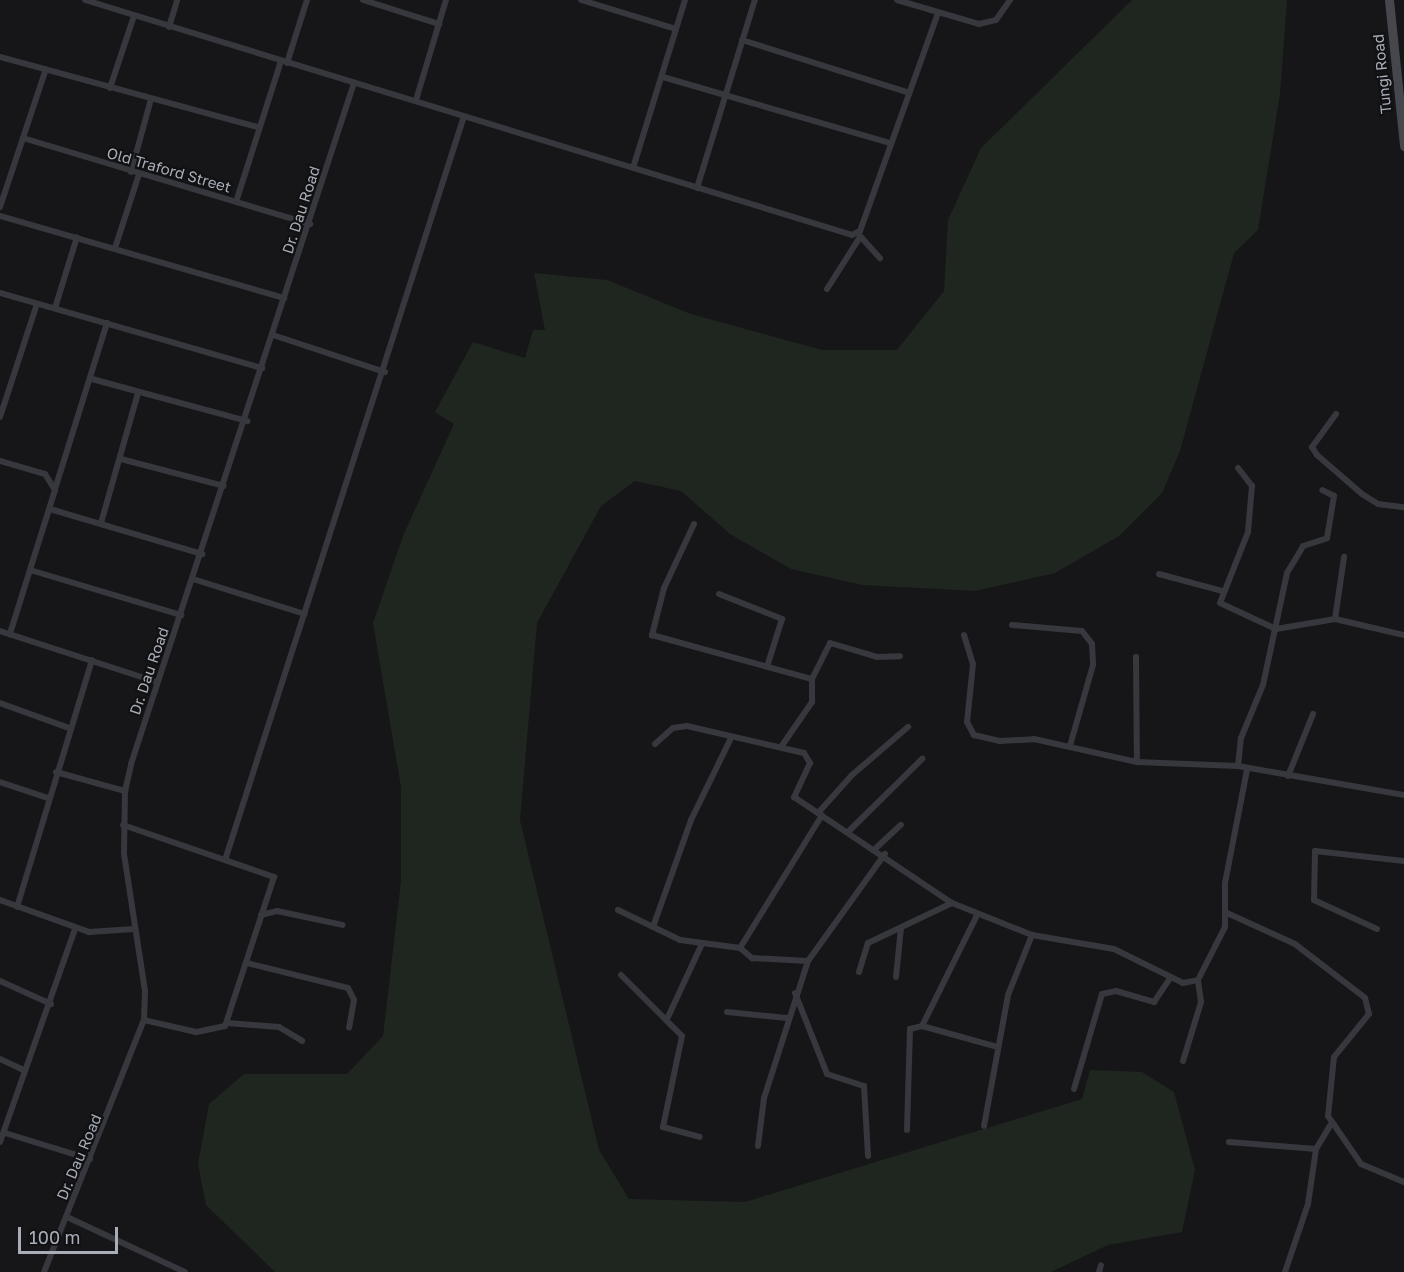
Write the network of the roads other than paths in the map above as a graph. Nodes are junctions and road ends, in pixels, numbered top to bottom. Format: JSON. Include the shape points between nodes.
{"nodes":[{"id":1,"x":85,"y":0,"type":"edge"},
{"id":2,"x":177,"y":0,"type":"edge"},
{"id":3,"x":307,"y":0,"type":"edge"},
{"id":4,"x":363,"y":0,"type":"edge"},
{"id":5,"x":446,"y":0,"type":"edge"},
{"id":6,"x":581,"y":0,"type":"edge"},
{"id":7,"x":686,"y":0,"type":"edge"},
{"id":8,"x":755,"y":0,"type":"edge"},
{"id":9,"x":897,"y":0,"type":"edge"},
{"id":10,"x":1010,"y":0,"type":"edge"},
{"id":11,"x":1389,"y":0,"type":"edge"},
{"id":12,"x":107,"y":3,"type":"edge"},
{"id":13,"x":938,"y":13,"type":"junction"},
{"id":14,"x":134,"y":16,"type":"junction"},
{"id":15,"x":439,"y":24,"type":"junction"},
{"id":16,"x":169,"y":27,"type":"junction"},
{"id":17,"x":676,"y":29,"type":"junction"},
{"id":18,"x":742,"y":39,"type":"junction"},
{"id":19,"x":0,"y":57,"type":"edge"},
{"id":20,"x":284,"y":62,"type":"junction"},
{"id":21,"x":46,"y":69,"type":"junction"},
{"id":22,"x":663,"y":77,"type":"junction"},
{"id":23,"x":354,"y":82,"type":"junction"},
{"id":24,"x":110,"y":88,"type":"junction"},
{"id":25,"x":907,"y":92,"type":"junction"},
{"id":26,"x":725,"y":94,"type":"junction"},
{"id":27,"x":151,"y":99,"type":"junction"},
{"id":28,"x":416,"y":100,"type":"junction"},
{"id":29,"x":464,"y":116,"type":"junction"},
{"id":30,"x":257,"y":127,"type":"junction"},
{"id":31,"x":23,"y":138,"type":"junction"},
{"id":32,"x":890,"y":143,"type":"junction"},
{"id":33,"x":1404,"y":146,"type":"edge"},
{"id":34,"x":633,"y":168,"type":"junction"},
{"id":35,"x":131,"y":172,"type":"junction"},
{"id":36,"x":140,"y":174,"type":"junction"},
{"id":37,"x":697,"y":188,"type":"junction"},
{"id":38,"x":236,"y":202,"type":"junction"},
{"id":39,"x":0,"y":207,"type":"edge"},
{"id":40,"x":0,"y":216,"type":"edge"},
{"id":41,"x":310,"y":224,"type":"junction"},
{"id":42,"x":860,"y":235,"type":"junction"},
{"id":43,"x":77,"y":237,"type":"junction"},
{"id":44,"x":115,"y":248,"type":"junction"},
{"id":45,"x":880,"y":258,"type":"dead end"},
{"id":46,"x":827,"y":289,"type":"dead end"},
{"id":47,"x":0,"y":294,"type":"edge"},
{"id":48,"x":284,"y":298,"type":"junction"},
{"id":49,"x":37,"y":304,"type":"junction"},
{"id":50,"x":55,"y":308,"type":"junction"},
{"id":51,"x":108,"y":323,"type":"junction"},
{"id":52,"x":273,"y":335,"type":"junction"},
{"id":53,"x":262,"y":368,"type":"junction"},
{"id":54,"x":385,"y":372,"type":"junction"},
{"id":55,"x":92,"y":379,"type":"junction"},
{"id":56,"x":138,"y":393,"type":"junction"},
{"id":57,"x":1336,"y":414,"type":"dead end"},
{"id":58,"x":0,"y":417,"type":"edge"},
{"id":59,"x":247,"y":421,"type":"junction"},
{"id":60,"x":121,"y":459,"type":"junction"},
{"id":61,"x":0,"y":461,"type":"edge"},
{"id":62,"x":1238,"y":468,"type":"dead end"},
{"id":63,"x":225,"y":486,"type":"junction"},
{"id":64,"x":55,"y":490,"type":"junction"},
{"id":65,"x":1322,"y":490,"type":"dead end"},
{"id":66,"x":1404,"y":507,"type":"edge"},
{"id":67,"x":50,"y":508,"type":"junction"},
{"id":68,"x":101,"y":523,"type":"junction"},
{"id":69,"x":694,"y":524,"type":"dead end"},
{"id":70,"x":202,"y":554,"type":"junction"},
{"id":71,"x":1344,"y":557,"type":"dead end"},
{"id":72,"x":30,"y":570,"type":"junction"},
{"id":73,"x":1159,"y":574,"type":"dead end"},
{"id":74,"x":193,"y":579,"type":"junction"},
{"id":75,"x":1222,"y":591,"type":"junction"},
{"id":76,"x":719,"y":594,"type":"dead end"},
{"id":77,"x":305,"y":614,"type":"junction"},
{"id":78,"x":181,"y":615,"type":"junction"},
{"id":79,"x":1335,"y":619,"type":"junction"},
{"id":80,"x":1012,"y":625,"type":"dead end"},
{"id":81,"x":1276,"y":629,"type":"junction"},
{"id":82,"x":0,"y":631,"type":"edge"},
{"id":83,"x":10,"y":634,"type":"junction"},
{"id":84,"x":964,"y":634,"type":"dead end"},
{"id":85,"x":1404,"y":635,"type":"edge"},
{"id":86,"x":900,"y":656,"type":"dead end"},
{"id":87,"x":1136,"y":657,"type":"dead end"},
{"id":88,"x":92,"y":660,"type":"junction"},
{"id":89,"x":767,"y":668,"type":"junction"},
{"id":90,"x":812,"y":679,"type":"junction"},
{"id":91,"x":157,"y":682,"type":"junction"},
{"id":92,"x":0,"y":703,"type":"edge"},
{"id":93,"x":1313,"y":714,"type":"dead end"},
{"id":94,"x":908,"y":727,"type":"dead end"},
{"id":95,"x":69,"y":728,"type":"junction"},
{"id":96,"x":731,"y":738,"type":"junction"},
{"id":97,"x":655,"y":744,"type":"dead end"},
{"id":98,"x":1071,"y":746,"type":"junction"},
{"id":99,"x":781,"y":747,"type":"junction"},
{"id":100,"x":922,"y":759,"type":"dead end"},
{"id":101,"x":1137,"y":762,"type":"junction"},
{"id":102,"x":1238,"y":766,"type":"junction"},
{"id":103,"x":1247,"y":770,"type":"junction"},
{"id":104,"x":56,"y":772,"type":"junction"},
{"id":105,"x":1287,"y":777,"type":"junction"},
{"id":106,"x":0,"y":782,"type":"edge"},
{"id":107,"x":125,"y":791,"type":"junction"},
{"id":108,"x":1404,"y":795,"type":"edge"},
{"id":109,"x":48,"y":798,"type":"junction"},
{"id":110,"x":820,"y":814,"type":"junction"},
{"id":111,"x":123,"y":825,"type":"junction"},
{"id":112,"x":901,"y":825,"type":"dead end"},
{"id":113,"x":849,"y":831,"type":"junction"},
{"id":114,"x":876,"y":848,"type":"junction"},
{"id":115,"x":885,"y":854,"type":"junction"},
{"id":116,"x":226,"y":857,"type":"junction"},
{"id":117,"x":1404,"y":861,"type":"edge"},
{"id":118,"x":0,"y":900,"type":"edge"},
{"id":119,"x":952,"y":903,"type":"junction"},
{"id":120,"x":17,"y":907,"type":"junction"},
{"id":121,"x":618,"y":910,"type":"dead end"},
{"id":122,"x":1227,"y":913,"type":"junction"},
{"id":123,"x":261,"y":915,"type":"junction"},
{"id":124,"x":976,"y":917,"type":"junction"},
{"id":125,"x":343,"y":925,"type":"dead end"},
{"id":126,"x":653,"y":927,"type":"junction"},
{"id":127,"x":902,"y":928,"type":"junction"},
{"id":128,"x":1377,"y":928,"type":"dead end"},
{"id":129,"x":75,"y":929,"type":"junction"},
{"id":130,"x":134,"y":929,"type":"junction"},
{"id":131,"x":1032,"y":935,"type":"junction"},
{"id":132,"x":701,"y":946,"type":"junction"},
{"id":133,"x":740,"y":948,"type":"junction"},
{"id":134,"x":808,"y":961,"type":"junction"},
{"id":135,"x":247,"y":963,"type":"junction"},
{"id":136,"x":859,"y":972,"type":"dead end"},
{"id":137,"x":621,"y":975,"type":"dead end"},
{"id":138,"x":896,"y":977,"type":"dead end"},
{"id":139,"x":1169,"y":980,"type":"junction"},
{"id":140,"x":1198,"y":980,"type":"junction"},
{"id":141,"x":0,"y":981,"type":"edge"},
{"id":142,"x":795,"y":992,"type":"junction"},
{"id":143,"x":51,"y":1004,"type":"junction"},
{"id":144,"x":727,"y":1012,"type":"dead end"},
{"id":145,"x":668,"y":1017,"type":"junction"},
{"id":146,"x":787,"y":1018,"type":"junction"},
{"id":147,"x":144,"y":1020,"type":"junction"},
{"id":148,"x":227,"y":1023,"type":"junction"},
{"id":149,"x":922,"y":1026,"type":"junction"},
{"id":150,"x":349,"y":1028,"type":"dead end"},
{"id":151,"x":302,"y":1041,"type":"dead end"},
{"id":152,"x":997,"y":1047,"type":"junction"},
{"id":153,"x":0,"y":1059,"type":"edge"},
{"id":154,"x":1183,"y":1061,"type":"dead end"},
{"id":155,"x":24,"y":1070,"type":"junction"},
{"id":156,"x":1074,"y":1089,"type":"dead end"},
{"id":157,"x":1331,"y":1124,"type":"junction"},
{"id":158,"x":984,"y":1126,"type":"dead end"},
{"id":159,"x":908,"y":1130,"type":"dead end"},
{"id":160,"x":5,"y":1133,"type":"junction"},
{"id":161,"x":700,"y":1137,"type":"dead end"},
{"id":162,"x":0,"y":1142,"type":"edge"},
{"id":163,"x":1229,"y":1142,"type":"dead end"},
{"id":164,"x":758,"y":1146,"type":"dead end"},
{"id":165,"x":1317,"y":1149,"type":"junction"},
{"id":166,"x":868,"y":1156,"type":"dead end"},
{"id":167,"x":90,"y":1159,"type":"junction"},
{"id":168,"x":1404,"y":1182,"type":"edge"},
{"id":169,"x":67,"y":1217,"type":"junction"},
{"id":170,"x":182,"y":1271,"type":"edge"},
{"id":171,"x":44,"y":1272,"type":"edge"},
{"id":172,"x":1285,"y":1272,"type":"edge"}],
"edges":[{"from":1,"to":12,"type":"street"},
{"from":2,"to":16,"type":"street"},
{"from":3,"to":20,"type":"street"},
{"from":4,"to":15,"type":"street"},
{"from":5,"to":15,"type":"street"},
{"from":6,"to":17,"type":"street"},
{"from":7,"to":17,"type":"street"},
{"from":8,"to":18,"type":"street"},
{"from":9,"to":13,"type":"street"},
{"from":10,"to":13,"type":"street","via":[[989,23]]},
{"from":11,"to":33,"type":"main road","name":"Tungi Road"},
{"from":12,"to":14,"type":"street"},
{"from":13,"to":25,"type":"street"},
{"from":14,"to":16,"type":"street"},
{"from":14,"to":24,"type":"street"},
{"from":15,"to":28,"type":"street"},
{"from":16,"to":20,"type":"street"},
{"from":17,"to":22,"type":"street"},
{"from":18,"to":25,"type":"street"},
{"from":18,"to":26,"type":"street"},
{"from":19,"to":21,"type":"street"},
{"from":20,"to":23,"type":"street"},
{"from":20,"to":30,"type":"street"},
{"from":21,"to":24,"type":"street"},
{"from":21,"to":31,"type":"street"},
{"from":22,"to":26,"type":"street"},
{"from":22,"to":34,"type":"street"},
{"from":23,"to":28,"type":"street"},
{"from":23,"to":41,"type":"street","name":"Dr. Dau Road"},
{"from":24,"to":27,"type":"street"},
{"from":25,"to":32,"type":"street"},
{"from":26,"to":32,"type":"street"},
{"from":26,"to":37,"type":"street"},
{"from":27,"to":30,"type":"street"},
{"from":27,"to":35,"type":"street"},
{"from":28,"to":29,"type":"street"},
{"from":29,"to":34,"type":"street"},
{"from":29,"to":54,"type":"street"},
{"from":30,"to":38,"type":"street"},
{"from":31,"to":35,"type":"street","name":"Old Traford Street"},
{"from":31,"to":39,"type":"street"},
{"from":32,"to":42,"type":"street"},
{"from":34,"to":37,"type":"street"},
{"from":35,"to":36,"type":"street","name":"Old Traford Street"},
{"from":36,"to":38,"type":"street","name":"Old Traford Street"},
{"from":36,"to":44,"type":"street"},
{"from":37,"to":42,"type":"street"},
{"from":38,"to":41,"type":"street","name":"Old Traford Street"},
{"from":40,"to":43,"type":"street"},
{"from":41,"to":48,"type":"street","name":"Dr. Dau Road"},
{"from":42,"to":45,"type":"street"},
{"from":42,"to":46,"type":"street"},
{"from":43,"to":44,"type":"street"},
{"from":43,"to":50,"type":"street"},
{"from":44,"to":48,"type":"street"},
{"from":47,"to":49,"type":"street"},
{"from":48,"to":52,"type":"street","name":"Dr. Dau Road"},
{"from":49,"to":50,"type":"street"},
{"from":49,"to":58,"type":"street"},
{"from":50,"to":51,"type":"street"},
{"from":51,"to":53,"type":"street"},
{"from":51,"to":55,"type":"street"},
{"from":52,"to":53,"type":"street","name":"Dr. Dau Road"},
{"from":52,"to":54,"type":"street"},
{"from":53,"to":59,"type":"street","name":"Dr. Dau Road"},
{"from":54,"to":77,"type":"street"},
{"from":55,"to":56,"type":"street"},
{"from":55,"to":64,"type":"street"},
{"from":56,"to":59,"type":"street"},
{"from":56,"to":60,"type":"street"},
{"from":57,"to":66,"type":"street","via":[[1312,447],[1317,455],[1378,504]]},
{"from":59,"to":63,"type":"street","name":"Dr. Dau Road"},
{"from":60,"to":63,"type":"street"},
{"from":60,"to":68,"type":"street"},
{"from":61,"to":64,"type":"street","via":[[45,474]]},
{"from":62,"to":75,"type":"street","via":[[1252,486],[1248,532]]},
{"from":63,"to":70,"type":"street","name":"Dr. Dau Road"},
{"from":64,"to":67,"type":"street"},
{"from":65,"to":81,"type":"street","via":[[1334,496],[1327,538],[1303,546],[1296,555],[1283,582]]},
{"from":67,"to":68,"type":"street"},
{"from":67,"to":72,"type":"street"},
{"from":68,"to":70,"type":"street"},
{"from":69,"to":89,"type":"street","via":[[664,588],[652,635]]},
{"from":70,"to":74,"type":"street","name":"Dr. Dau Road"},
{"from":71,"to":79,"type":"street"},
{"from":72,"to":78,"type":"street"},
{"from":72,"to":83,"type":"street"},
{"from":73,"to":75,"type":"street"},
{"from":74,"to":77,"type":"street"},
{"from":74,"to":78,"type":"street","name":"Dr. Dau Road"},
{"from":75,"to":81,"type":"street","via":[[1222,604]]},
{"from":76,"to":89,"type":"street","via":[[782,619]]},
{"from":77,"to":116,"type":"street"},
{"from":78,"to":91,"type":"street","name":"Dr. Dau Road"},
{"from":79,"to":81,"type":"street"},
{"from":79,"to":85,"type":"street"},
{"from":80,"to":98,"type":"street","via":[[1082,631],[1092,644],[1093,665]]},
{"from":81,"to":102,"type":"street","via":[[1263,685],[1241,738]]},
{"from":82,"to":83,"type":"street"},
{"from":83,"to":88,"type":"street"},
{"from":84,"to":98,"type":"street","via":[[973,664],[968,730],[1000,741],[1019,738]]},
{"from":86,"to":90,"type":"street","via":[[884,659],[831,643]]},
{"from":87,"to":101,"type":"street"},
{"from":88,"to":91,"type":"street"},
{"from":88,"to":95,"type":"street"},
{"from":89,"to":90,"type":"street"},
{"from":90,"to":99,"type":"street","via":[[812,702]]},
{"from":91,"to":107,"type":"street","name":"Dr. Dau Road"},
{"from":92,"to":95,"type":"street"},
{"from":93,"to":105,"type":"street"},
{"from":94,"to":110,"type":"street","via":[[852,775]]},
{"from":95,"to":104,"type":"street"},
{"from":96,"to":97,"type":"street","via":[[680,726]]},
{"from":96,"to":99,"type":"street"},
{"from":96,"to":126,"type":"street","via":[[691,820]]},
{"from":98,"to":101,"type":"street"},
{"from":99,"to":110,"type":"street","via":[[809,756],[793,795]]},
{"from":100,"to":113,"type":"street"},
{"from":101,"to":102,"type":"street"},
{"from":102,"to":103,"type":"street"},
{"from":103,"to":105,"type":"street"},
{"from":103,"to":122,"type":"street","via":[[1225,883]]},
{"from":104,"to":107,"type":"street"},
{"from":104,"to":109,"type":"street"},
{"from":105,"to":108,"type":"street"},
{"from":106,"to":109,"type":"street"},
{"from":107,"to":111,"type":"street","name":"Dr. Dau Road"},
{"from":109,"to":120,"type":"street"},
{"from":110,"to":113,"type":"street"},
{"from":110,"to":133,"type":"street"},
{"from":111,"to":116,"type":"street"},
{"from":111,"to":130,"type":"street","name":"Dr. Dau Road"},
{"from":112,"to":114,"type":"street"},
{"from":113,"to":114,"type":"street"},
{"from":114,"to":115,"type":"street"},
{"from":115,"to":119,"type":"street"},
{"from":115,"to":134,"type":"street"},
{"from":116,"to":123,"type":"street","via":[[273,874]]},
{"from":117,"to":128,"type":"street","via":[[1315,851],[1314,900]]},
{"from":118,"to":120,"type":"street"},
{"from":119,"to":124,"type":"street"},
{"from":119,"to":127,"type":"street"},
{"from":120,"to":129,"type":"street"},
{"from":121,"to":126,"type":"street"},
{"from":122,"to":140,"type":"street","via":[[1219,944]]},
{"from":122,"to":157,"type":"street","via":[[1295,944],[1352,985],[1369,1006],[1369,1014],[1334,1057],[1327,1099]]},
{"from":123,"to":125,"type":"street","via":[[277,911]]},
{"from":123,"to":135,"type":"street"},
{"from":124,"to":131,"type":"street"},
{"from":124,"to":149,"type":"street"},
{"from":126,"to":132,"type":"street"},
{"from":127,"to":136,"type":"street","via":[[868,943]]},
{"from":127,"to":138,"type":"street"},
{"from":129,"to":130,"type":"street"},
{"from":129,"to":143,"type":"street"},
{"from":130,"to":147,"type":"street","name":"Dr. Dau Road"},
{"from":131,"to":139,"type":"street","via":[[1114,949]]},
{"from":131,"to":152,"type":"street","via":[[1013,977]]},
{"from":132,"to":133,"type":"street"},
{"from":132,"to":145,"type":"street"},
{"from":133,"to":134,"type":"street","via":[[752,958]]},
{"from":134,"to":142,"type":"street"},
{"from":135,"to":148,"type":"street"},
{"from":135,"to":150,"type":"street","via":[[348,988],[354,1000]]},
{"from":137,"to":145,"type":"street"},
{"from":139,"to":140,"type":"street"},
{"from":139,"to":156,"type":"street","via":[[1154,1002],[1116,991],[1102,994]]},
{"from":140,"to":154,"type":"street","via":[[1201,1002]]},
{"from":141,"to":143,"type":"street"},
{"from":142,"to":146,"type":"street"},
{"from":142,"to":166,"type":"street","via":[[827,1074],[864,1086]]},
{"from":143,"to":155,"type":"street"},
{"from":144,"to":146,"type":"street"},
{"from":145,"to":161,"type":"street","via":[[682,1041],[663,1127]]},
{"from":146,"to":164,"type":"street","via":[[764,1098]]},
{"from":147,"to":148,"type":"street","via":[[196,1032],[218,1031]]},
{"from":147,"to":167,"type":"street","name":"Dr. Dau Road"},
{"from":148,"to":151,"type":"street","via":[[279,1027]]},
{"from":149,"to":152,"type":"street"},
{"from":149,"to":159,"type":"street","via":[[910,1029],[906,1043]]},
{"from":152,"to":158,"type":"street"},
{"from":153,"to":155,"type":"street"},
{"from":155,"to":160,"type":"street"},
{"from":157,"to":165,"type":"street"},
{"from":157,"to":168,"type":"street","via":[[1361,1164]]},
{"from":160,"to":162,"type":"street"},
{"from":160,"to":167,"type":"street"},
{"from":163,"to":165,"type":"street"},
{"from":165,"to":172,"type":"street","via":[[1308,1204]]},
{"from":167,"to":169,"type":"street","name":"Dr. Dau Road"},
{"from":169,"to":170,"type":"street"},
{"from":169,"to":171,"type":"street","name":"Dr. Dau Road"}]}
